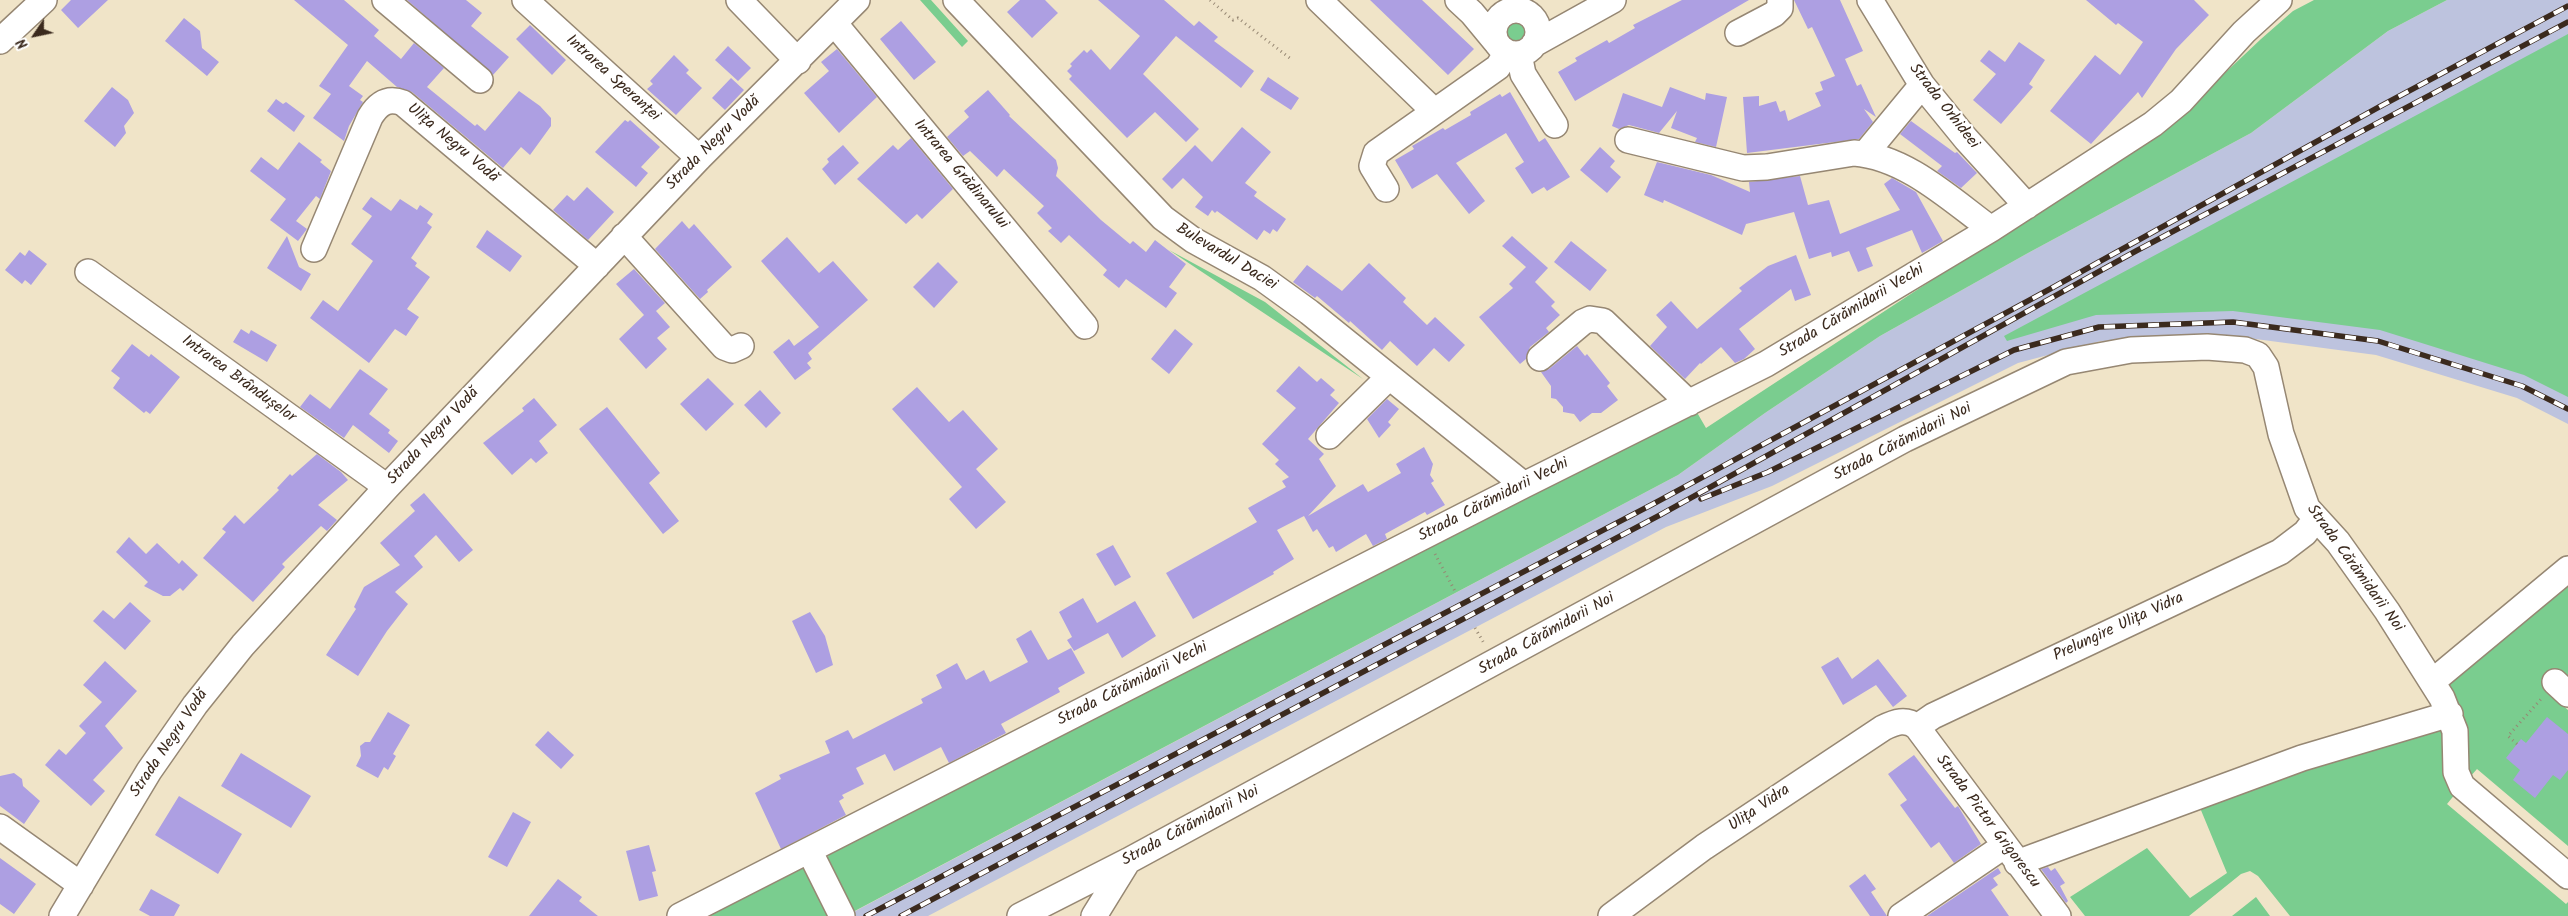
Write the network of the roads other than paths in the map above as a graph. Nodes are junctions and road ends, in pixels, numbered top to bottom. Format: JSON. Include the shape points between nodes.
{"nodes":[{"id":1,"x":44,"y":0,"type":"edge"},
{"id":2,"x":385,"y":0,"type":"edge"},
{"id":3,"x":524,"y":0,"type":"edge"},
{"id":4,"x":739,"y":0,"type":"edge"},
{"id":5,"x":857,"y":0,"type":"edge"},
{"id":6,"x":956,"y":0,"type":"edge"},
{"id":7,"x":1319,"y":0,"type":"edge"},
{"id":8,"x":1458,"y":0,"type":"edge"},
{"id":9,"x":1479,"y":0,"type":"edge"},
{"id":10,"x":1780,"y":0,"type":"edge"},
{"id":11,"x":1870,"y":0,"type":"edge"},
{"id":12,"x":1608,"y":2,"type":"edge"},
{"id":13,"x":2268,"y":5,"type":"edge"},
{"id":14,"x":1518,"y":10,"type":"junction"},
{"id":15,"x":835,"y":24,"type":"junction"},
{"id":16,"x":1738,"y":33,"type":"dead end"},
{"id":17,"x":0,"y":41,"type":"edge"},
{"id":18,"x":1514,"y":48,"type":"junction"},
{"id":19,"x":798,"y":61,"type":"junction"},
{"id":20,"x":480,"y":80,"type":"dead end"},
{"id":21,"x":1922,"y":85,"type":"junction"},
{"id":22,"x":1434,"y":111,"type":"junction"},
{"id":23,"x":1555,"y":125,"type":"dead end"},
{"id":24,"x":1628,"y":140,"type":"dead end"},
{"id":25,"x":1865,"y":154,"type":"junction"},
{"id":26,"x":699,"y":158,"type":"junction"},
{"id":27,"x":1386,"y":189,"type":"dead end"},
{"id":28,"x":2026,"y":206,"type":"junction"},
{"id":29,"x":1991,"y":229,"type":"junction"},
{"id":30,"x":624,"y":236,"type":"junction"},
{"id":31,"x":314,"y":249,"type":"dead end"},
{"id":32,"x":597,"y":266,"type":"junction"},
{"id":33,"x":88,"y":272,"type":"dead end"},
{"id":34,"x":1085,"y":326,"type":"dead end"},
{"id":35,"x":741,"y":346,"type":"dead end"},
{"id":36,"x":1540,"y":358,"type":"dead end"},
{"id":37,"x":1389,"y":377,"type":"junction"},
{"id":38,"x":1689,"y":403,"type":"junction"},
{"id":39,"x":1328,"y":436,"type":"dead end"},
{"id":40,"x":1524,"y":485,"type":"junction"},
{"id":41,"x":387,"y":487,"type":"junction"},
{"id":42,"x":2315,"y":520,"type":"junction"},
{"id":43,"x":2568,"y":570,"type":"edge"},
{"id":44,"x":2432,"y":682,"type":"junction"},
{"id":45,"x":2450,"y":714,"type":"junction"},
{"id":46,"x":1917,"y":727,"type":"junction"},
{"id":47,"x":0,"y":827,"type":"edge"},
{"id":48,"x":809,"y":850,"type":"junction"},
{"id":49,"x":2010,"y":855,"type":"junction"},
{"id":50,"x":1128,"y":861,"type":"junction"},
{"id":51,"x":2568,"y":876,"type":"edge"},
{"id":52,"x":81,"y":885,"type":"junction"},
{"id":53,"x":62,"y":916,"type":"edge"},
{"id":54,"x":680,"y":916,"type":"edge"},
{"id":55,"x":842,"y":916,"type":"edge"},
{"id":56,"x":1020,"y":916,"type":"edge"},
{"id":57,"x":1094,"y":916,"type":"edge"},
{"id":58,"x":1611,"y":916,"type":"edge"},
{"id":59,"x":1901,"y":916,"type":"edge"},
{"id":60,"x":2058,"y":916,"type":"edge"}],
"edges":[{"from":1,"to":17,"type":"street"},
{"from":2,"to":20,"type":"street"},
{"from":3,"to":26,"type":"street","name":"Intrarea Speranței"},
{"from":4,"to":19,"type":"street"},
{"from":5,"to":15,"type":"street","name":"Strada Negru Vodă"},
{"from":6,"to":37,"type":"street","name":"Bulevardul Daciei","via":[[1163,218],[1193,240],[1262,278]]},
{"from":7,"to":22,"type":"street"},
{"from":8,"to":18,"type":"street"},
{"from":9,"to":14,"type":"street"},
{"from":10,"to":16,"type":"street","via":[[1780,8],[1774,14]]},
{"from":11,"to":21,"type":"street","name":"Strada Orhideei"},
{"from":12,"to":14,"type":"street","via":[[1561,12]]},
{"from":12,"to":18,"type":"street"},
{"from":13,"to":28,"type":"street","name":"Strada Cărămidarii Vechi","via":[[2168,112]]},
{"from":14,"to":18,"type":"street","via":[[1530,15],[1538,32]]},
{"from":14,"to":18,"type":"street","via":[[1505,12],[1496,20],[1494,31]]},
{"from":15,"to":19,"type":"street","name":"Strada Negru Vodă"},
{"from":15,"to":34,"type":"street","name":"Intrarea Grădinarului"},
{"from":18,"to":22,"type":"street","via":[[1498,67]]},
{"from":18,"to":23,"type":"street","via":[[1523,74]]},
{"from":19,"to":26,"type":"street","name":"Strada Negru Vodă"},
{"from":21,"to":25,"type":"street"},
{"from":21,"to":28,"type":"street","name":"Strada Orhideei"},
{"from":22,"to":27,"type":"street","via":[[1372,159],[1372,166]]},
{"from":24,"to":25,"type":"street","via":[[1743,168]]},
{"from":25,"to":29,"type":"street","via":[[1892,162],[1918,176]]},
{"from":26,"to":30,"type":"street","name":"Strada Negru Vodă"},
{"from":28,"to":29,"type":"street","name":"Strada Cărămidarii Vechi"},
{"from":29,"to":38,"type":"street","name":"Strada Cărămidarii Vechi","via":[[1766,364]]},
{"from":30,"to":32,"type":"street","name":"Strada Negru Vodă"},
{"from":30,"to":35,"type":"street","via":[[724,347],[732,350]]},
{"from":31,"to":32,"type":"street","name":"Ulița Negru Vodă","via":[[370,117],[383,102],[393,99],[402,103]]},
{"from":32,"to":41,"type":"street","name":"Strada Negru Vodă"},
{"from":33,"to":41,"type":"street","name":"Intrarea Brândușelor"},
{"from":36,"to":38,"type":"street","via":[[1583,322],[1590,319],[1603,321]]},
{"from":37,"to":39,"type":"street"},
{"from":37,"to":40,"type":"street","name":"Bulevardul Daciei"},
{"from":38,"to":40,"type":"street","name":"Strada Cărămidarii Vechi"},
{"from":40,"to":48,"type":"street","name":"Strada Cărămidarii Vechi"},
{"from":41,"to":52,"type":"street","name":"Strada Negru Vodă","via":[[194,705],[149,771]]},
{"from":42,"to":44,"type":"street","name":"Strada Cărămidarii Noi","via":[[2338,542]]},
{"from":42,"to":46,"type":"street","name":"Prelungire Ulița Vidra","via":[[2305,533],[2280,552],[1933,716]]},
{"from":42,"to":50,"type":"street","name":"Strada Cărămidarii Noi","via":[[2303,499],[2281,434],[2266,367],[2258,355],[2245,350],[2207,347],[2130,350],[2066,362],[1905,440]]},
{"from":43,"to":44,"type":"street"},
{"from":44,"to":45,"type":"street","name":"Strada Cărămidarii Noi"},
{"from":45,"to":49,"type":"street","via":[[2302,758]]},
{"from":45,"to":51,"type":"street","name":"Strada Cărămidarii Noi","via":[[2455,730],[2456,772],[2462,786]]},
{"from":46,"to":49,"type":"street","name":"Strada Pictor Grigorescu"},
{"from":46,"to":58,"type":"street","name":"Ulița Vidra","via":[[1902,721],[1883,728],[1704,847]]},
{"from":47,"to":52,"type":"street"},
{"from":48,"to":54,"type":"street","name":"Strada Cărămidarii Vechi"},
{"from":48,"to":55,"type":"street"},
{"from":49,"to":59,"type":"street"},
{"from":49,"to":60,"type":"street","name":"Strada Pictor Grigorescu"},
{"from":50,"to":56,"type":"street","name":"Strada Cărămidarii Noi"},
{"from":50,"to":57,"type":"street"},
{"from":52,"to":53,"type":"street","name":"Strada Negru Vodă"}]}
